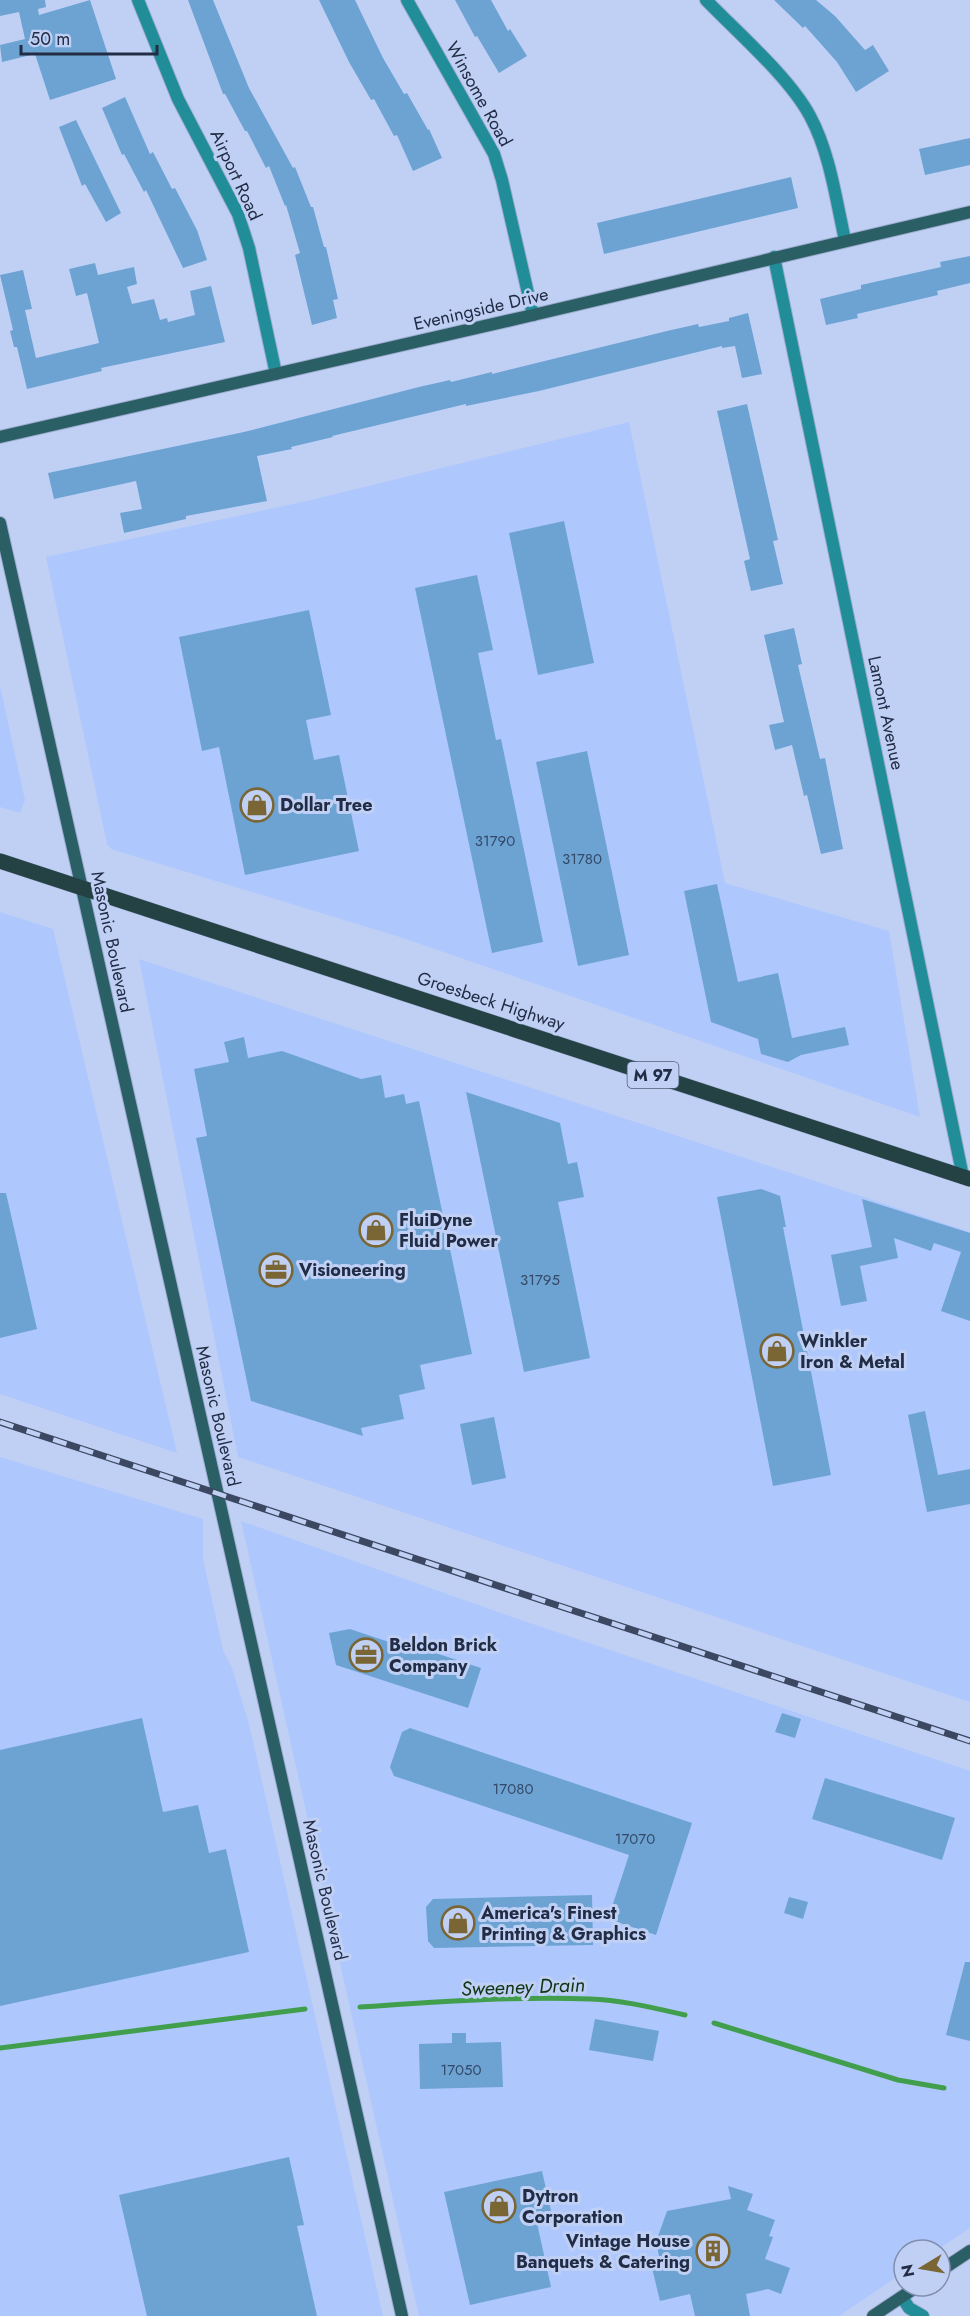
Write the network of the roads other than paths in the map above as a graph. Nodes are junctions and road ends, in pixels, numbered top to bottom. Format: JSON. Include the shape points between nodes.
{"nodes":[{"id":1,"x":138,"y":0,"type":"edge"},
{"id":2,"x":407,"y":0,"type":"edge"},
{"id":3,"x":706,"y":0,"type":"edge"},
{"id":4,"x":970,"y":212,"type":"edge"},
{"id":5,"x":845,"y":240,"type":"junction"},
{"id":6,"x":774,"y":257,"type":"junction"},
{"id":7,"x":533,"y":315,"type":"junction"},
{"id":8,"x":276,"y":374,"type":"junction"},
{"id":9,"x":0,"y":437,"type":"edge"},
{"id":10,"x":0,"y":523,"type":"edge"},
{"id":11,"x":0,"y":861,"type":"edge"},
{"id":12,"x":81,"y":888,"type":"junction"},
{"id":13,"x":966,"y":1178,"type":"edge"},
{"id":14,"x":970,"y":2251,"type":"edge"},
{"id":15,"x":952,"y":2263,"type":"edge"},
{"id":16,"x":900,"y":2298,"type":"edge"},
{"id":17,"x":903,"y":2298,"type":"edge"},
{"id":18,"x":402,"y":2316,"type":"edge"},
{"id":19,"x":873,"y":2316,"type":"edge"},
{"id":20,"x":923,"y":2316,"type":"edge"}],
"edges":[{"from":1,"to":8,"type":"street","name":"Airport Road","via":[[178,99],[238,214]]},
{"from":2,"to":7,"type":"street","name":"Winsome Road","via":[[494,154]]},
{"from":3,"to":5,"type":"street","via":[[778,74],[811,117],[826,160]]},
{"from":4,"to":5,"type":"street","name":"Eveningside Drive"},
{"from":5,"to":6,"type":"street","name":"Eveningside Drive"},
{"from":6,"to":7,"type":"street","name":"Eveningside Drive"},
{"from":6,"to":13,"type":"street","name":"Lamont Avenue"},
{"from":7,"to":8,"type":"street","name":"Eveningside Drive"},
{"from":8,"to":9,"type":"street","name":"Eveningside Drive"},
{"from":10,"to":12,"type":"street","name":"Masonic Boulevard"},
{"from":11,"to":12,"type":"main road","name":"Groesbeck Highway","number":"M 97"},
{"from":12,"to":13,"type":"main road","name":"Groesbeck Highway","number":"M 97"},
{"from":12,"to":18,"type":"street","name":"Masonic Boulevard"},
{"from":14,"to":15,"type":"street"},
{"from":16,"to":19,"type":"street"},
{"from":17,"to":20,"type":"street","via":[[909,2308]]}]}
